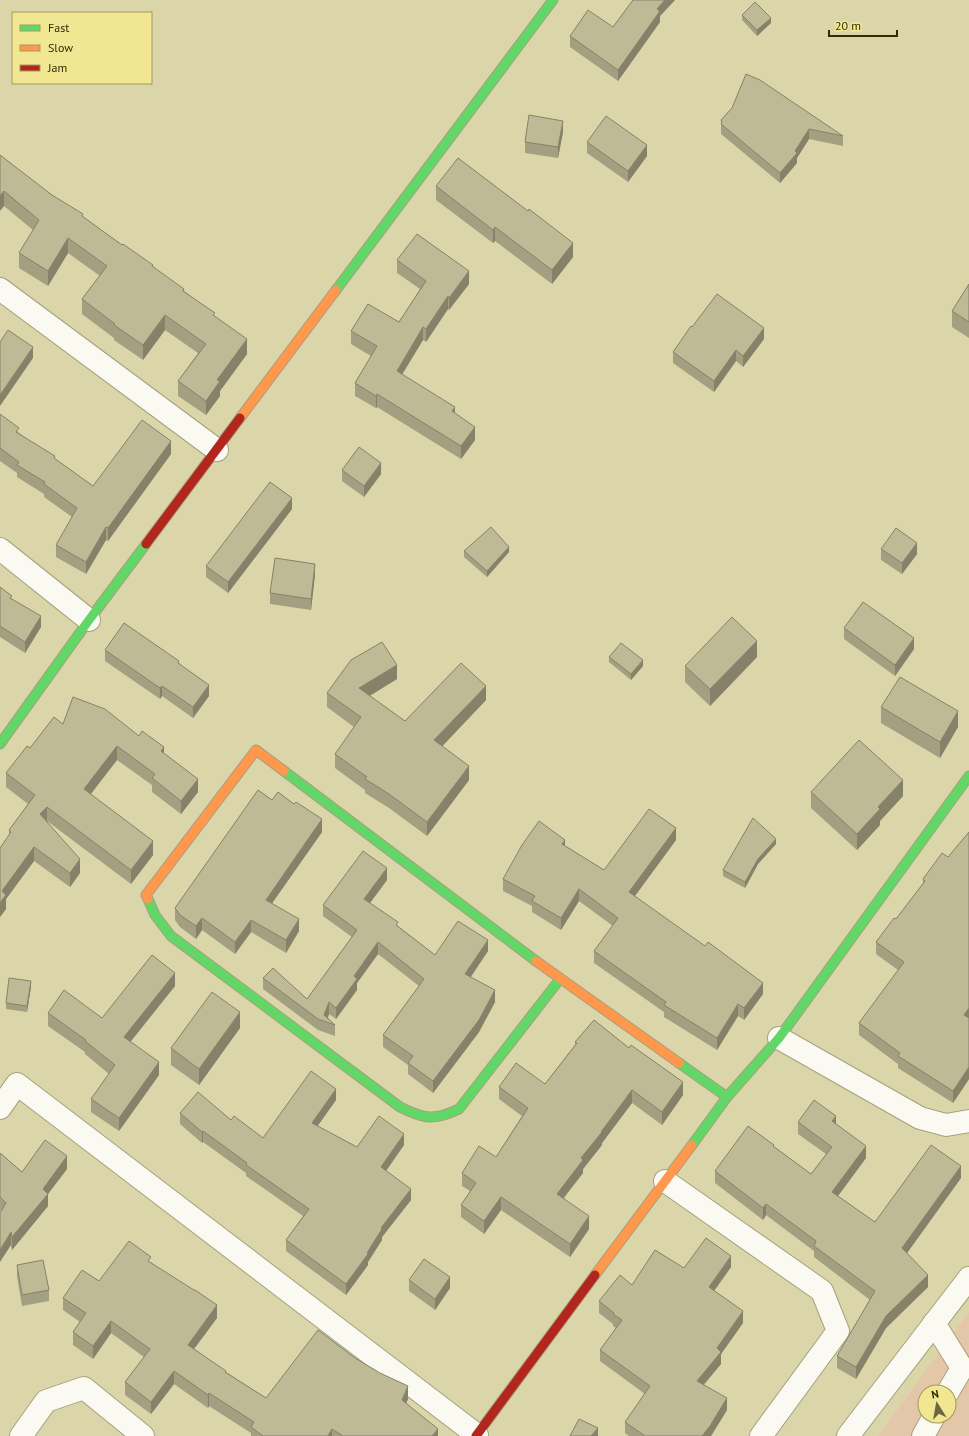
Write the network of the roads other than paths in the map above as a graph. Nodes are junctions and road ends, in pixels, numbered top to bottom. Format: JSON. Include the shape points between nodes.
{"nodes":[{"id":1,"x":553,"y":0,"type":"edge"},
{"id":2,"x":0,"y":290,"type":"edge"},
{"id":3,"x":217,"y":450,"type":"junction"},
{"id":4,"x":0,"y":548,"type":"edge"},
{"id":5,"x":89,"y":620,"type":"junction"},
{"id":6,"x":0,"y":744,"type":"edge"},
{"id":7,"x":969,"y":776,"type":"edge"},
{"id":8,"x":560,"y":979,"type":"junction"},
{"id":9,"x":779,"y":1038,"type":"junction"},
{"id":10,"x":727,"y":1097,"type":"junction"},
{"id":11,"x":0,"y":1108,"type":"edge"},
{"id":12,"x":969,"y":1121,"type":"edge"},
{"id":13,"x":665,"y":1181,"type":"junction"},
{"id":14,"x":969,"y":1278,"type":"edge"},
{"id":15,"x":934,"y":1323,"type":"junction"},
{"id":16,"x":965,"y":1368,"type":"edge"},
{"id":17,"x":954,"y":1384,"type":"edge"},
{"id":18,"x":930,"y":1424,"type":"edge"},
{"id":19,"x":21,"y":1436,"type":"edge"},
{"id":20,"x":143,"y":1436,"type":"edge"},
{"id":21,"x":477,"y":1436,"type":"edge"},
{"id":22,"x":761,"y":1436,"type":"edge"},
{"id":23,"x":848,"y":1436,"type":"edge"},
{"id":24,"x":923,"y":1436,"type":"edge"}],
"edges":[{"from":1,"to":3,"type":"street"},
{"from":2,"to":3,"type":"street"},
{"from":3,"to":5,"type":"street"},
{"from":4,"to":5,"type":"street"},
{"from":5,"to":6,"type":"street"},
{"from":7,"to":9,"type":"street"},
{"from":8,"to":8,"type":"street","via":[[459,1109],[445,1117],[431,1119],[400,1107],[171,936],[155,915],[146,895],[256,750]]},
{"from":8,"to":10,"type":"street"},
{"from":9,"to":10,"type":"street"},
{"from":9,"to":12,"type":"street","via":[[920,1118],[946,1125]]},
{"from":10,"to":13,"type":"street"},
{"from":11,"to":21,"type":"street","via":[[17,1084]]},
{"from":13,"to":21,"type":"street"},
{"from":13,"to":22,"type":"street","via":[[822,1291],[838,1331]]},
{"from":14,"to":15,"type":"street"},
{"from":15,"to":16,"type":"street"},
{"from":15,"to":23,"type":"street"},
{"from":16,"to":17,"type":"street"},
{"from":18,"to":24,"type":"street"},
{"from":19,"to":20,"type":"street","via":[[46,1401],[84,1388]]}]}
